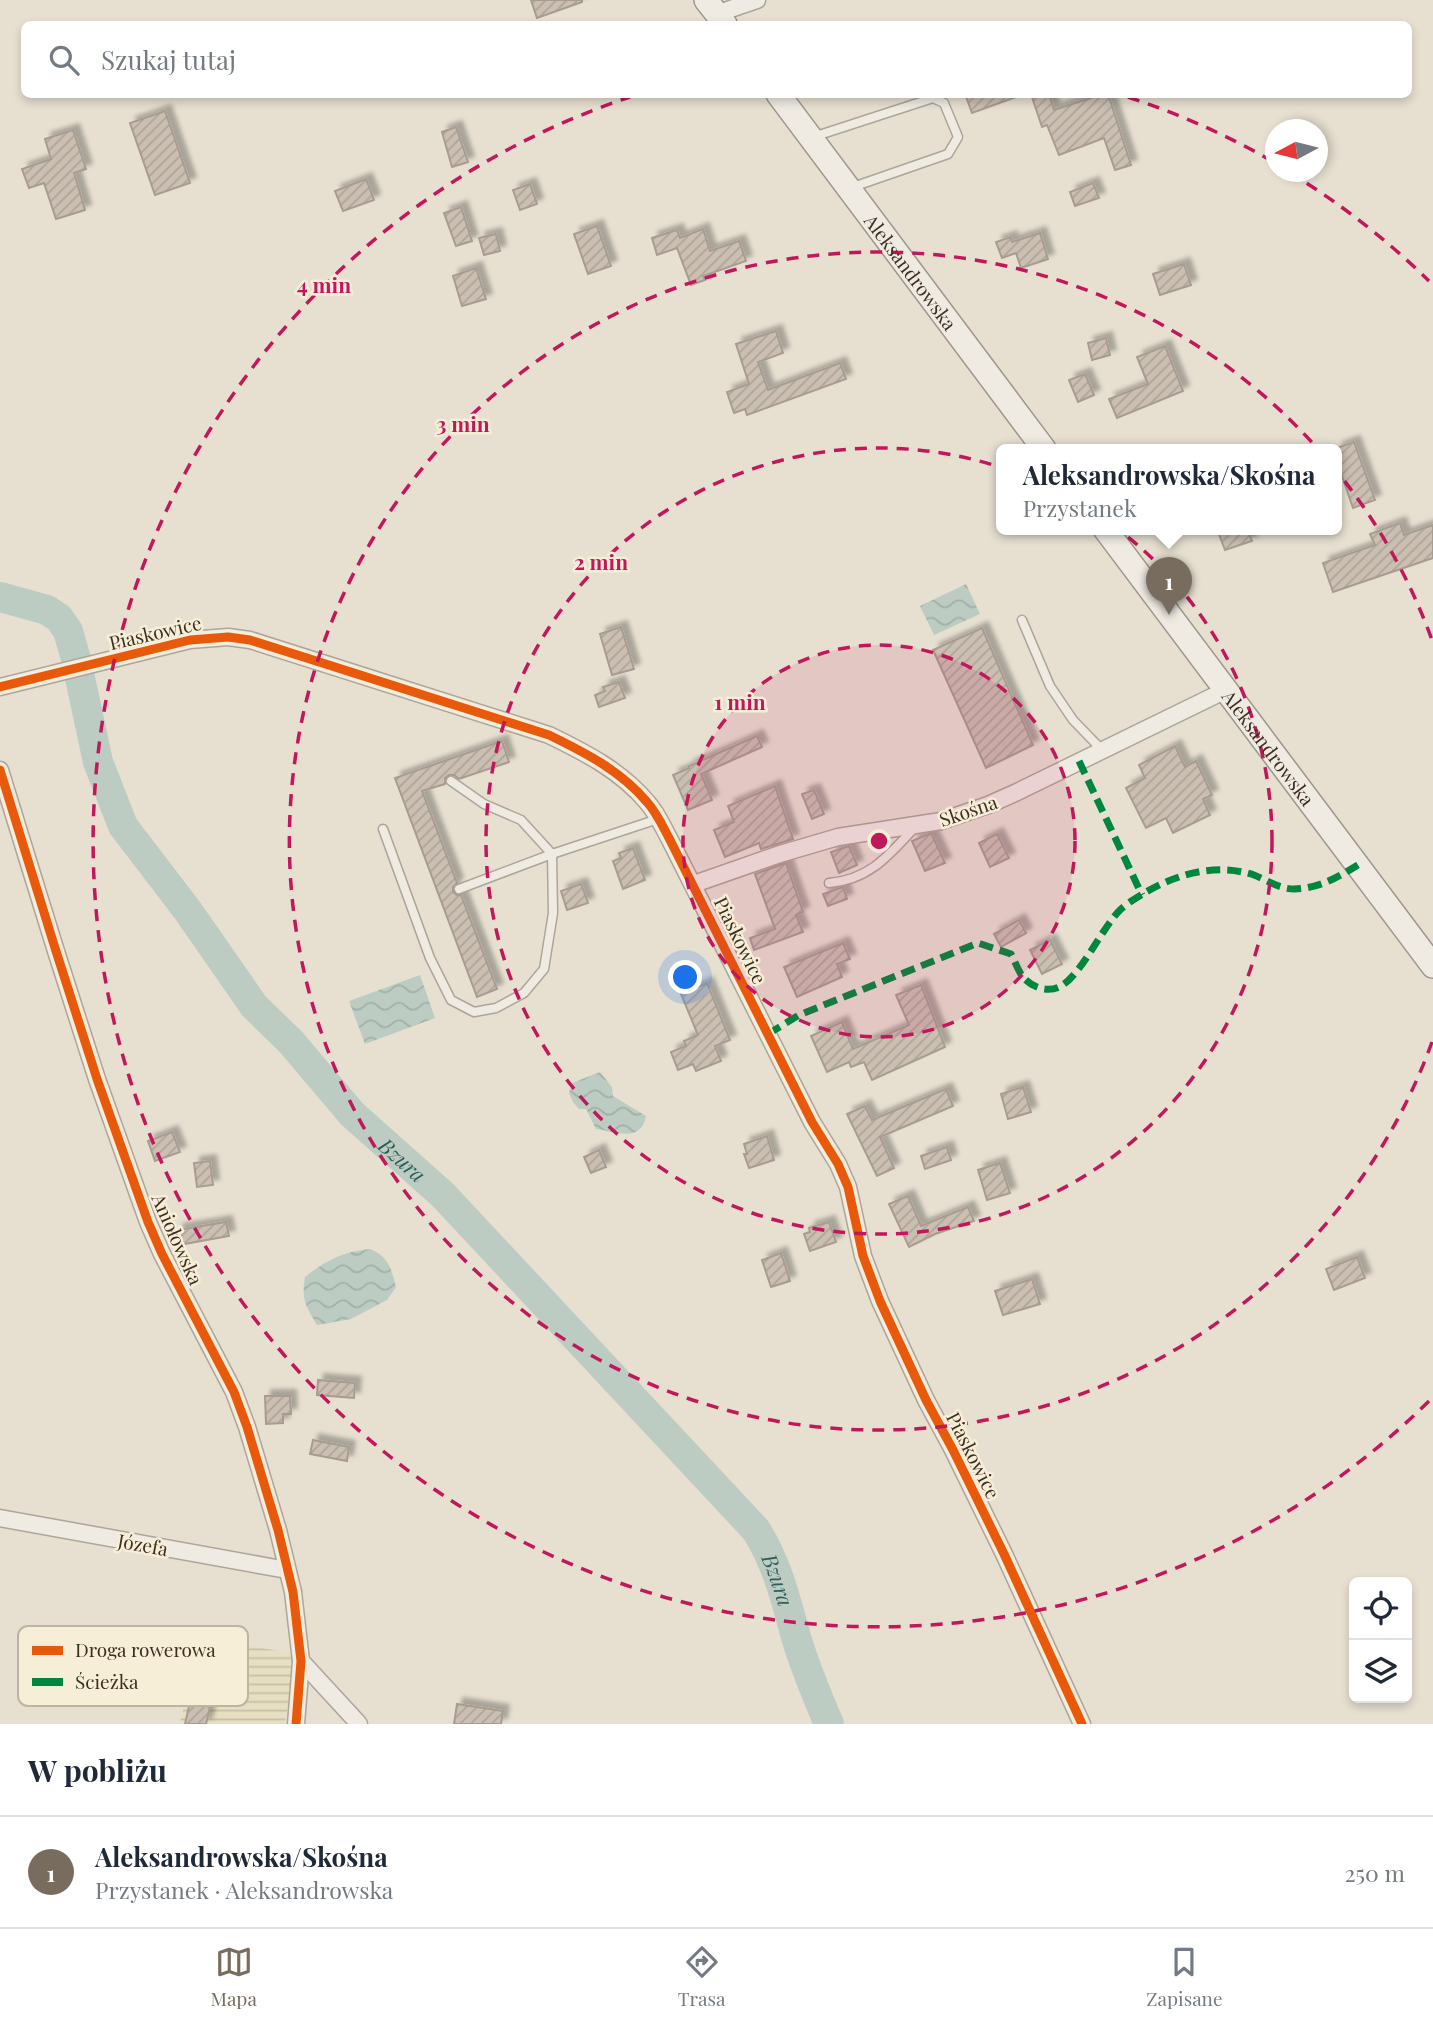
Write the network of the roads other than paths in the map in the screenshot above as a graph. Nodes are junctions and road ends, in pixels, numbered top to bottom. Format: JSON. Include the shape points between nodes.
{"nodes":[{"id":1,"x":757,"y":0,"type":"edge"},
{"id":2,"x":716,"y":13,"type":"edge"},
{"id":3,"x":781,"y":98,"type":"edge"},
{"id":4,"x":810,"y":138,"type":"junction"},
{"id":5,"x":848,"y":189,"type":"junction"},
{"id":6,"x":1040,"y":444,"type":"edge"},
{"id":7,"x":1109,"y":535,"type":"edge"},
{"id":8,"x":1022,"y":620,"type":"dead end"},
{"id":9,"x":0,"y":687,"type":"edge"},
{"id":10,"x":1226,"y":690,"type":"junction"},
{"id":11,"x":1102,"y":750,"type":"junction"},
{"id":12,"x":0,"y":770,"type":"edge"},
{"id":13,"x":451,"y":781,"type":"dead end"},
{"id":14,"x":658,"y":819,"type":"junction"},
{"id":15,"x":919,"y":824,"type":"junction"},
{"id":16,"x":383,"y":829,"type":"dead end"},
{"id":17,"x":552,"y":854,"type":"junction"},
{"id":18,"x":829,"y":883,"type":"dead end"},
{"id":19,"x":694,"y":884,"type":"junction"},
{"id":20,"x":459,"y":889,"type":"dead end"},
{"id":21,"x":1433,"y":965,"type":"edge"},
{"id":22,"x":0,"y":1518,"type":"edge"},
{"id":23,"x":287,"y":1570,"type":"junction"},
{"id":24,"x":301,"y":1661,"type":"junction"},
{"id":25,"x":296,"y":1724,"type":"edge"},
{"id":26,"x":359,"y":1724,"type":"edge"},
{"id":27,"x":1082,"y":1724,"type":"edge"}],
"edges":[{"from":1,"to":2,"type":"street"},
{"from":3,"to":4,"type":"main road","name":"Aleksandrowska"},
{"from":4,"to":5,"type":"main road","name":"Aleksandrowska"},
{"from":4,"to":5,"type":"lane","via":[[933,98],[944,103],[958,137],[948,153]]},
{"from":5,"to":6,"type":"main road","name":"Aleksandrowska"},
{"from":7,"to":10,"type":"main road","name":"Aleksandrowska"},
{"from":8,"to":11,"type":"lane","via":[[1050,686],[1073,720]]},
{"from":9,"to":14,"type":"street","name":"Piaskowice","via":[[201,639],[250,640],[549,735],[615,771]]},
{"from":10,"to":11,"type":"street","name":"Skośna"},
{"from":10,"to":21,"type":"main road","name":"Aleksandrowska"},
{"from":11,"to":15,"type":"street","name":"Skośna","via":[[988,805]]},
{"from":12,"to":23,"type":"street","name":"Aniołowska","via":[[80,1027],[144,1209],[162,1254],[234,1392]]},
{"from":13,"to":17,"type":"lane","via":[[484,804],[521,820]]},
{"from":14,"to":17,"type":"lane"},
{"from":14,"to":19,"type":"street","name":"Piaskowice"},
{"from":15,"to":18,"type":"lane","via":[[877,866]]},
{"from":15,"to":19,"type":"street","name":"Skośna","via":[[838,836]]},
{"from":16,"to":17,"type":"lane","via":[[430,958],[451,1000],[474,1012],[496,1008],[524,993],[544,969],[552,913]]},
{"from":17,"to":20,"type":"lane"},
{"from":19,"to":27,"type":"street","name":"Piaskowice","via":[[797,1093],[838,1164],[880,1301]]},
{"from":22,"to":23,"type":"street","name":"Józefa"},
{"from":23,"to":24,"type":"street","name":"Aniołowska"},
{"from":24,"to":25,"type":"street","name":"Aniołowska"},
{"from":24,"to":26,"type":"street"}]}
